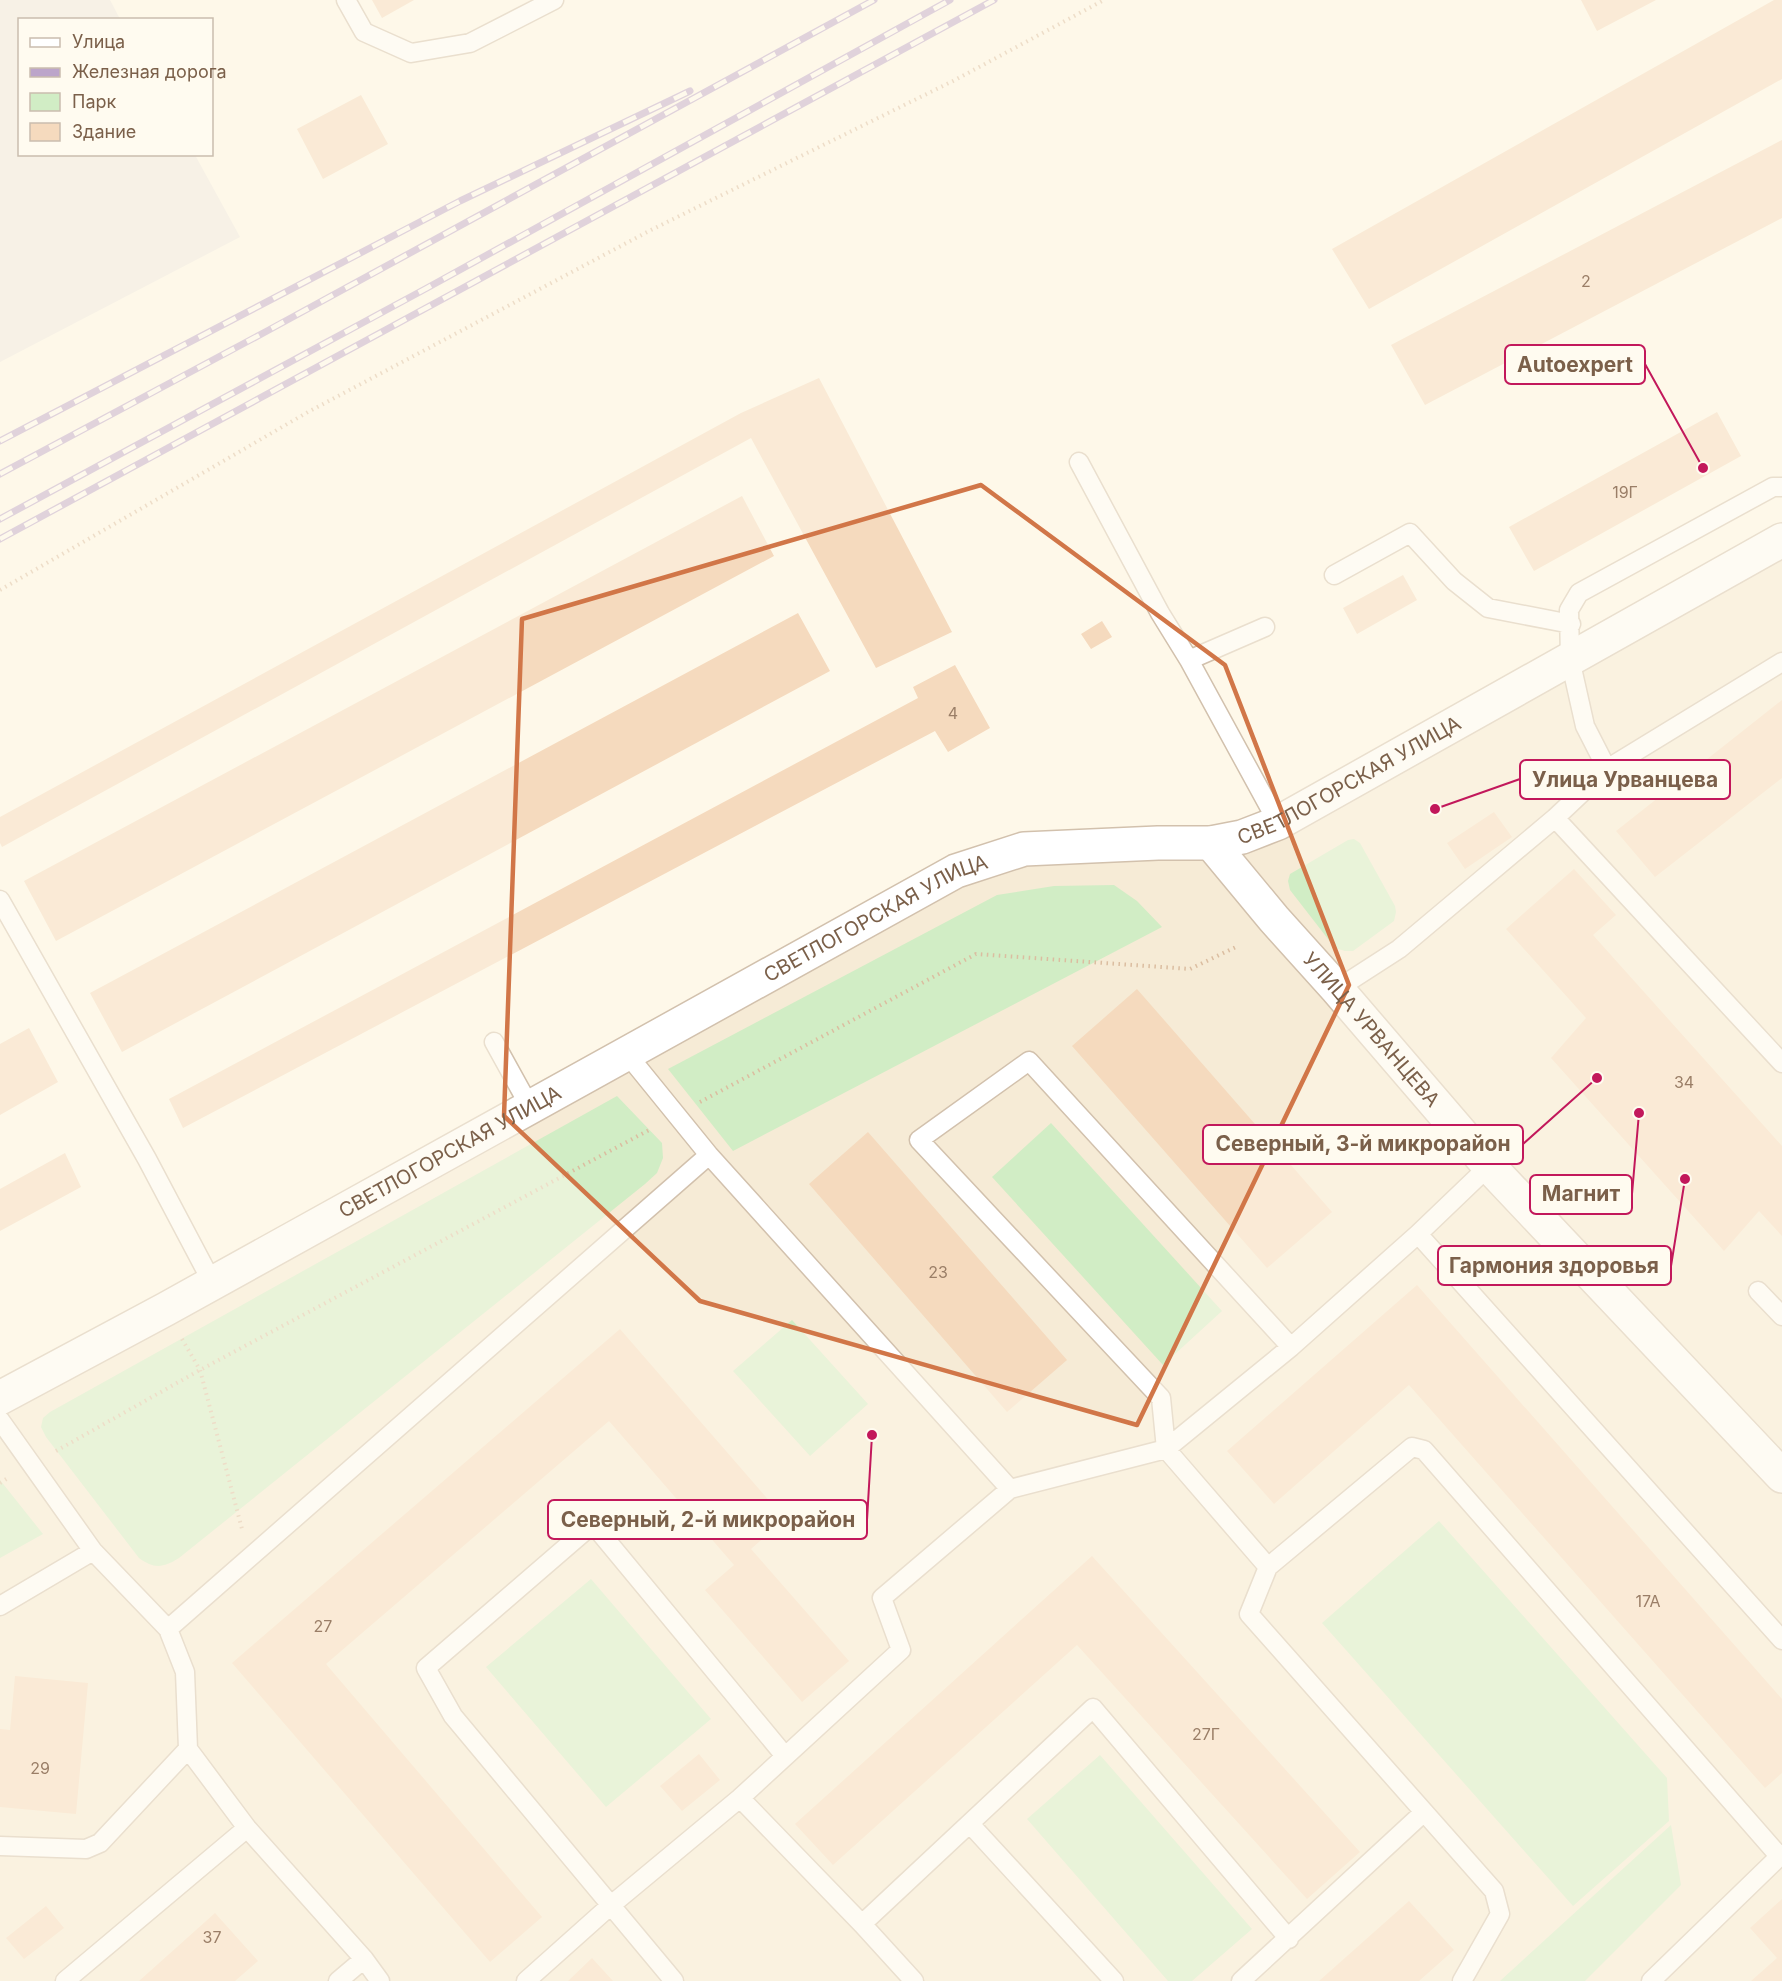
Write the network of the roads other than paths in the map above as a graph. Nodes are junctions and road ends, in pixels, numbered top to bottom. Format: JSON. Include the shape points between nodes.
{"nodes":[{"id":1,"x":346,"y":0,"type":"edge"},
{"id":2,"x":554,"y":0,"type":"edge"},
{"id":3,"x":1079,"y":462,"type":"dead end"},
{"id":4,"x":1782,"y":487,"type":"edge"},
{"id":5,"x":1782,"y":540,"type":"edge"},
{"id":6,"x":1334,"y":575,"type":"dead end"},
{"id":7,"x":1571,"y":624,"type":"junction"},
{"id":8,"x":1265,"y":627,"type":"dead end"},
{"id":9,"x":1570,"y":659,"type":"junction"},
{"id":10,"x":1189,"y":660,"type":"junction"},
{"id":11,"x":1782,"y":663,"type":"edge"},
{"id":12,"x":1607,"y":769,"type":"junction"},
{"id":13,"x":1555,"y":818,"type":"junction"},
{"id":14,"x":1278,"y":823,"type":"junction"},
{"id":15,"x":1211,"y":843,"type":"junction"},
{"id":16,"x":0,"y":900,"type":"edge"},
{"id":17,"x":1337,"y":989,"type":"junction"},
{"id":18,"x":494,"y":1042,"type":"dead end"},
{"id":19,"x":627,"y":1054,"type":"junction"},
{"id":20,"x":1782,"y":1063,"type":"edge"},
{"id":21,"x":530,"y":1107,"type":"junction"},
{"id":22,"x":709,"y":1155,"type":"junction"},
{"id":23,"x":1489,"y":1166,"type":"junction"},
{"id":24,"x":1418,"y":1234,"type":"junction"},
{"id":25,"x":212,"y":1282,"type":"junction"},
{"id":26,"x":1758,"y":1291,"type":"dead end"},
{"id":27,"x":1782,"y":1316,"type":"edge"},
{"id":28,"x":1291,"y":1347,"type":"junction"},
{"id":29,"x":0,"y":1398,"type":"edge"},
{"id":30,"x":0,"y":1420,"type":"edge"},
{"id":31,"x":1166,"y":1449,"type":"junction"},
{"id":32,"x":1782,"y":1476,"type":"edge"},
{"id":33,"x":1010,"y":1489,"type":"junction"},
{"id":34,"x":93,"y":1551,"type":"junction"},
{"id":35,"x":1268,"y":1567,"type":"junction"},
{"id":36,"x":0,"y":1606,"type":"edge"},
{"id":37,"x":168,"y":1629,"type":"junction"},
{"id":38,"x":1782,"y":1640,"type":"edge"},
{"id":39,"x":188,"y":1749,"type":"junction"},
{"id":40,"x":785,"y":1756,"type":"junction"},
{"id":41,"x":740,"y":1798,"type":"junction"},
{"id":42,"x":1423,"y":1813,"type":"junction"},
{"id":43,"x":970,"y":1824,"type":"junction"},
{"id":44,"x":247,"y":1828,"type":"junction"},
{"id":45,"x":0,"y":1846,"type":"edge"},
{"id":46,"x":1781,"y":1855,"type":"edge"},
{"id":47,"x":610,"y":1906,"type":"junction"},
{"id":48,"x":862,"y":1924,"type":"junction"},
{"id":49,"x":1289,"y":1939,"type":"junction"},
{"id":50,"x":364,"y":1959,"type":"junction"},
{"id":51,"x":65,"y":1981,"type":"edge"},
{"id":52,"x":338,"y":1981,"type":"edge"},
{"id":53,"x":380,"y":1981,"type":"edge"},
{"id":54,"x":526,"y":1981,"type":"edge"},
{"id":55,"x":674,"y":1981,"type":"edge"},
{"id":56,"x":914,"y":1981,"type":"edge"},
{"id":57,"x":1114,"y":1981,"type":"edge"},
{"id":58,"x":1241,"y":1981,"type":"edge"},
{"id":59,"x":1462,"y":1981,"type":"edge"},
{"id":60,"x":1651,"y":1981,"type":"edge"}],
"edges":[{"from":1,"to":2,"type":"lane","via":[[364,32],[411,53],[470,43]]},
{"from":3,"to":10,"type":"lane"},
{"from":4,"to":7,"type":"lane","via":[[1773,487],[1579,592],[1569,610]]},
{"from":5,"to":9,"type":"street","name":"СВЕТЛОГОРСКАЯ УЛИЦА"},
{"from":6,"to":7,"type":"lane","via":[[1410,533],[1454,581],[1488,608]]},
{"from":7,"to":9,"type":"lane"},
{"from":8,"to":10,"type":"lane"},
{"from":9,"to":12,"type":"lane","via":[[1585,726]]},
{"from":9,"to":14,"type":"street","name":"СВЕТЛОГОРСКАЯ УЛИЦА"},
{"from":10,"to":14,"type":"lane"},
{"from":11,"to":12,"type":"lane"},
{"from":12,"to":13,"type":"lane"},
{"from":13,"to":17,"type":"lane","via":[[1399,949]]},
{"from":13,"to":20,"type":"lane"},
{"from":14,"to":15,"type":"street","name":"СВЕТЛОГОРСКАЯ УЛИЦА","via":[[1242,837]]},
{"from":15,"to":17,"type":"street","name":"УЛИЦА УРВАНЦЕВА"},
{"from":15,"to":19,"type":"street","name":"СВЕТЛОГОРСКАЯ УЛИЦА","via":[[1024,849],[956,871]]},
{"from":16,"to":25,"type":"lane","via":[[174,1207]]},
{"from":17,"to":23,"type":"street","name":"УЛИЦА УРВАНЦЕВА"},
{"from":18,"to":21,"type":"lane"},
{"from":19,"to":21,"type":"street","name":"СВЕТЛОГОРСКАЯ УЛИЦА"},
{"from":19,"to":22,"type":"lane"},
{"from":21,"to":25,"type":"street","name":"СВЕТЛОГОРСКАЯ УЛИЦА"},
{"from":22,"to":33,"type":"lane"},
{"from":22,"to":37,"type":"lane"},
{"from":23,"to":24,"type":"lane"},
{"from":23,"to":32,"type":"street","name":"УЛИЦА УРВАНЦЕВА"},
{"from":24,"to":28,"type":"lane"},
{"from":24,"to":38,"type":"lane"},
{"from":25,"to":29,"type":"street","name":"СВЕТЛОГОРСКАЯ УЛИЦА"},
{"from":26,"to":27,"type":"lane"},
{"from":28,"to":31,"type":"lane"},
{"from":28,"to":31,"type":"lane","via":[[1029,1061],[920,1140],[1161,1398]]},
{"from":30,"to":34,"type":"lane"},
{"from":31,"to":33,"type":"lane"},
{"from":31,"to":35,"type":"lane"},
{"from":33,"to":40,"type":"lane","via":[[882,1598],[901,1650]]},
{"from":34,"to":36,"type":"lane"},
{"from":34,"to":37,"type":"lane"},
{"from":35,"to":42,"type":"lane","via":[[1248,1614]]},
{"from":35,"to":46,"type":"lane","via":[[1412,1447],[1424,1450]]},
{"from":37,"to":39,"type":"lane","via":[[184,1672]]},
{"from":39,"to":44,"type":"lane"},
{"from":39,"to":45,"type":"lane","via":[[100,1843],[86,1849]]},
{"from":40,"to":41,"type":"lane"},
{"from":40,"to":47,"type":"lane","via":[[593,1524],[426,1668],[453,1716]]},
{"from":41,"to":47,"type":"lane"},
{"from":41,"to":48,"type":"lane"},
{"from":42,"to":49,"type":"lane"},
{"from":42,"to":59,"type":"lane","via":[[1494,1891],[1500,1914]]},
{"from":43,"to":48,"type":"lane"},
{"from":43,"to":49,"type":"lane","via":[[1093,1708]]},
{"from":43,"to":57,"type":"lane"},
{"from":44,"to":50,"type":"lane"},
{"from":44,"to":51,"type":"lane"},
{"from":46,"to":60,"type":"lane"},
{"from":47,"to":54,"type":"lane"},
{"from":47,"to":55,"type":"lane"},
{"from":48,"to":56,"type":"lane"},
{"from":49,"to":58,"type":"lane"},
{"from":50,"to":52,"type":"lane"},
{"from":50,"to":53,"type":"lane"}]}
